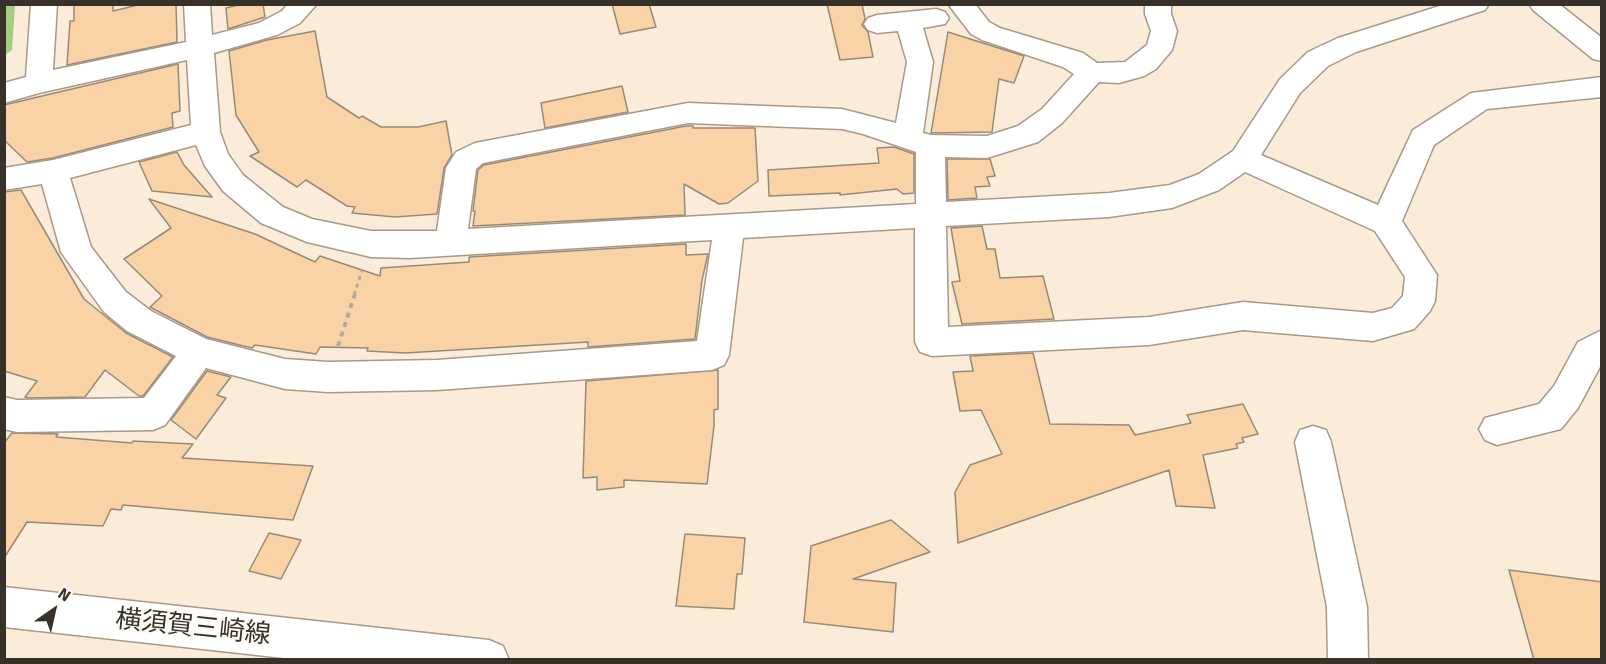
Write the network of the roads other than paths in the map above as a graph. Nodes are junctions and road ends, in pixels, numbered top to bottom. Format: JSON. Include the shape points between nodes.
{"nodes":[{"id":1,"x":44,"y":4,"type":"edge"},
{"id":2,"x":197,"y":4,"type":"edge"},
{"id":3,"x":304,"y":4,"type":"edge"},
{"id":4,"x":961,"y":4,"type":"edge"},
{"id":5,"x":1158,"y":4,"type":"edge"},
{"id":6,"x":1476,"y":4,"type":"edge"},
{"id":7,"x":1542,"y":4,"type":"edge"},
{"id":8,"x":1422,"y":12,"type":"edge"},
{"id":9,"x":936,"y":18,"type":"dead end"},
{"id":10,"x":908,"y":21,"type":"junction"},
{"id":11,"x":877,"y":24,"type":"dead end"},
{"id":12,"x":200,"y":48,"type":"junction"},
{"id":13,"x":1602,"y":52,"type":"edge"},
{"id":14,"x":1092,"y":72,"type":"junction"},
{"id":15,"x":39,"y":83,"type":"junction"},
{"id":16,"x":1602,"y":87,"type":"edge"},
{"id":17,"x":4,"y":93,"type":"edge"},
{"id":18,"x":206,"y":132,"type":"junction"},
{"id":19,"x":919,"y":142,"type":"junction"},
{"id":20,"x":1243,"y":159,"type":"junction"},
{"id":21,"x":53,"y":171,"type":"junction"},
{"id":22,"x":4,"y":179,"type":"edge"},
{"id":23,"x":931,"y":215,"type":"junction"},
{"id":24,"x":1386,"y":222,"type":"junction"},
{"id":25,"x":729,"y":227,"type":"junction"},
{"id":26,"x":451,"y":243,"type":"junction"},
{"id":27,"x":1602,"y":344,"type":"edge"},
{"id":28,"x":199,"y":352,"type":"junction"},
{"id":29,"x":4,"y":413,"type":"edge"},
{"id":30,"x":1497,"y":429,"type":"dead end"},
{"id":31,"x":1313,"y":442,"type":"dead end"},
{"id":32,"x":4,"y":607,"type":"edge"},
{"id":33,"x":489,"y":660,"type":"edge"},
{"id":34,"x":1348,"y":660,"type":"edge"}],
"edges":[{"from":1,"to":15,"type":"street"},
{"from":2,"to":12,"type":"street"},
{"from":3,"to":12,"type":"street","via":[[278,26]]},
{"from":4,"to":14,"type":"street","via":[[980,28],[991,34],[1073,60]]},
{"from":5,"to":14,"type":"street","via":[[1164,31],[1159,50],[1134,69]]},
{"from":6,"to":8,"type":"street"},
{"from":7,"to":13,"type":"street"},
{"from":8,"to":20,"type":"street","via":[[1318,59],[1290,86]]},
{"from":9,"to":10,"type":"street"},
{"from":10,"to":11,"type":"street"},
{"from":10,"to":19,"type":"street","via":[[920,62]]},
{"from":12,"to":15,"type":"street"},
{"from":12,"to":18,"type":"street"},
{"from":14,"to":19,"type":"street","via":[[1052,116],[1028,134],[987,147]]},
{"from":15,"to":17,"type":"street"},
{"from":16,"to":24,"type":"street","via":[[1481,100],[1423,138]]},
{"from":18,"to":21,"type":"street"},
{"from":18,"to":26,"type":"street","via":[[223,171],[238,189],[272,215],[307,230],[370,244]]},
{"from":19,"to":23,"type":"street"},
{"from":19,"to":26,"type":"street","via":[[842,119],[688,113],[475,154],[461,168]]},
{"from":20,"to":23,"type":"street","via":[[1209,182],[1151,200]]},
{"from":20,"to":24,"type":"street"},
{"from":21,"to":22,"type":"street"},
{"from":21,"to":28,"type":"street","via":[[77,252],[115,302],[139,321]]},
{"from":23,"to":24,"type":"street","via":[[932,342],[1149,331],[1243,316],[1373,327],[1402,319],[1419,301],[1421,274]]},
{"from":23,"to":25,"type":"street"},
{"from":25,"to":26,"type":"street"},
{"from":25,"to":28,"type":"street","via":[[712,355],[437,375],[328,377],[285,374]]},
{"from":27,"to":30,"type":"street","via":[[1590,352],[1566,397],[1549,418]]},
{"from":28,"to":29,"type":"street","via":[[153,414]]},
{"from":31,"to":34,"type":"street","via":[[1347,607]]},
{"from":32,"to":33,"type":"street","name":"横須賀三崎線"}]}
